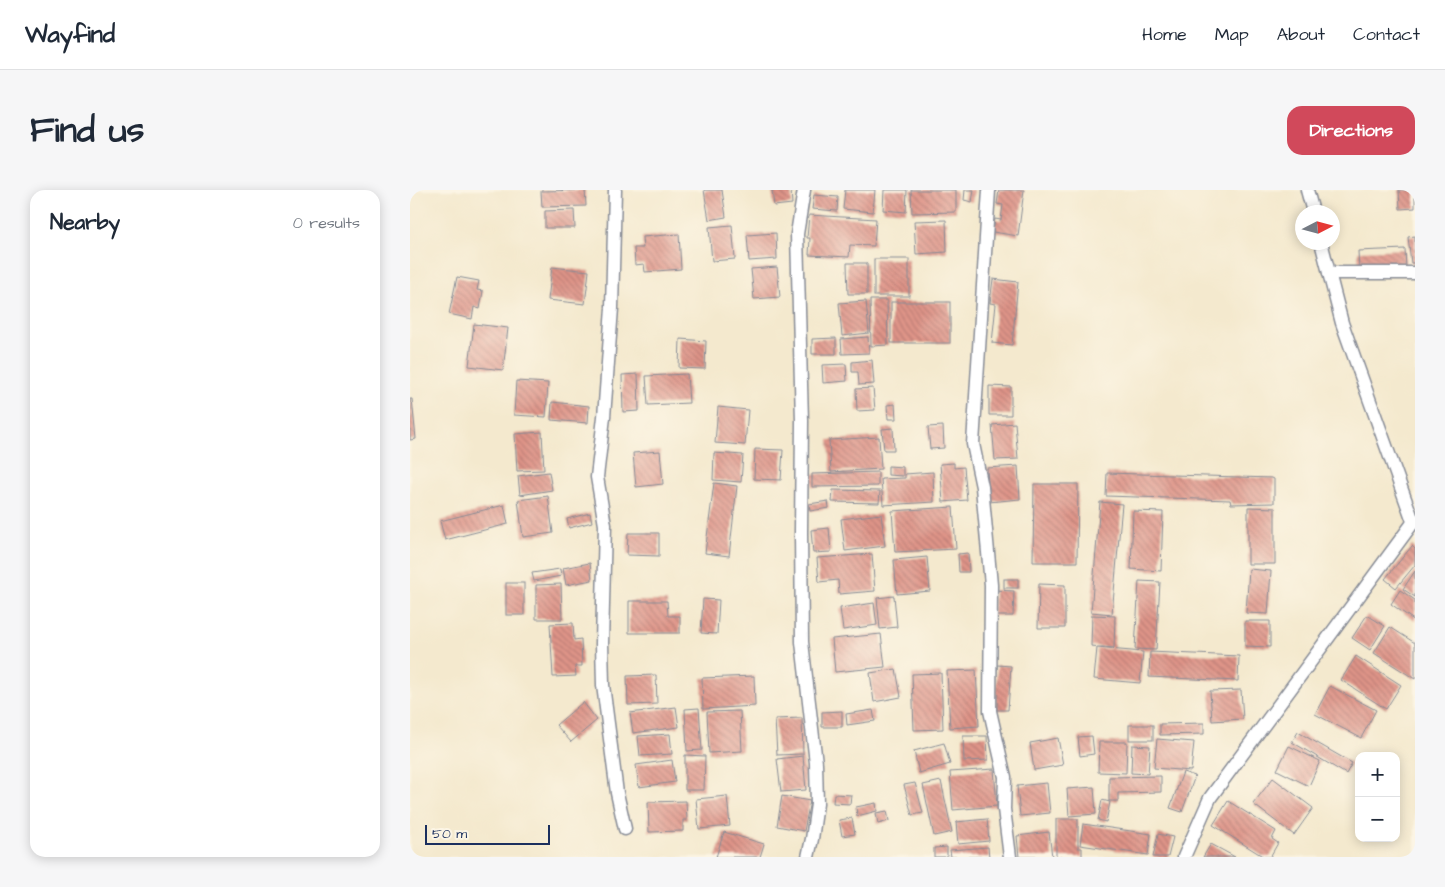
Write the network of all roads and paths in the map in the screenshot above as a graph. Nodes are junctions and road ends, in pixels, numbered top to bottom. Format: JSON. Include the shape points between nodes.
{"nodes":[{"id":1,"x":615,"y":190,"type":"edge"},
{"id":2,"x":804,"y":190,"type":"edge"},
{"id":3,"x":988,"y":190,"type":"edge"},
{"id":4,"x":1307,"y":190,"type":"edge"},
{"id":5,"x":1311,"y":205,"type":"edge"},
{"id":6,"x":1323,"y":250,"type":"edge"},
{"id":7,"x":1329,"y":273,"type":"junction"},
{"id":8,"x":1415,"y":273,"type":"edge"},
{"id":9,"x":1414,"y":520,"type":"edge"},
{"id":10,"x":625,"y":830,"type":"dead end"},
{"id":11,"x":808,"y":857,"type":"edge"},
{"id":12,"x":1010,"y":857,"type":"edge"},
{"id":13,"x":1184,"y":857,"type":"edge"}],
"edges":[{"from":1,"to":10,"type":"street","via":[[611,318],[597,477],[605,525],[603,685]]},
{"from":2,"to":11,"type":"street","via":[[797,234],[802,421],[802,642],[816,763],[817,804]]},
{"from":3,"to":12,"type":"street","via":[[973,444],[982,487],[991,585],[990,710],[1004,777]]},
{"from":4,"to":5,"type":"street"},
{"from":6,"to":7,"type":"street"},
{"from":7,"to":8,"type":"street"},
{"from":7,"to":9,"type":"street","via":[[1342,323]]},
{"from":9,"to":13,"type":"street","via":[[1210,798]]}]}
